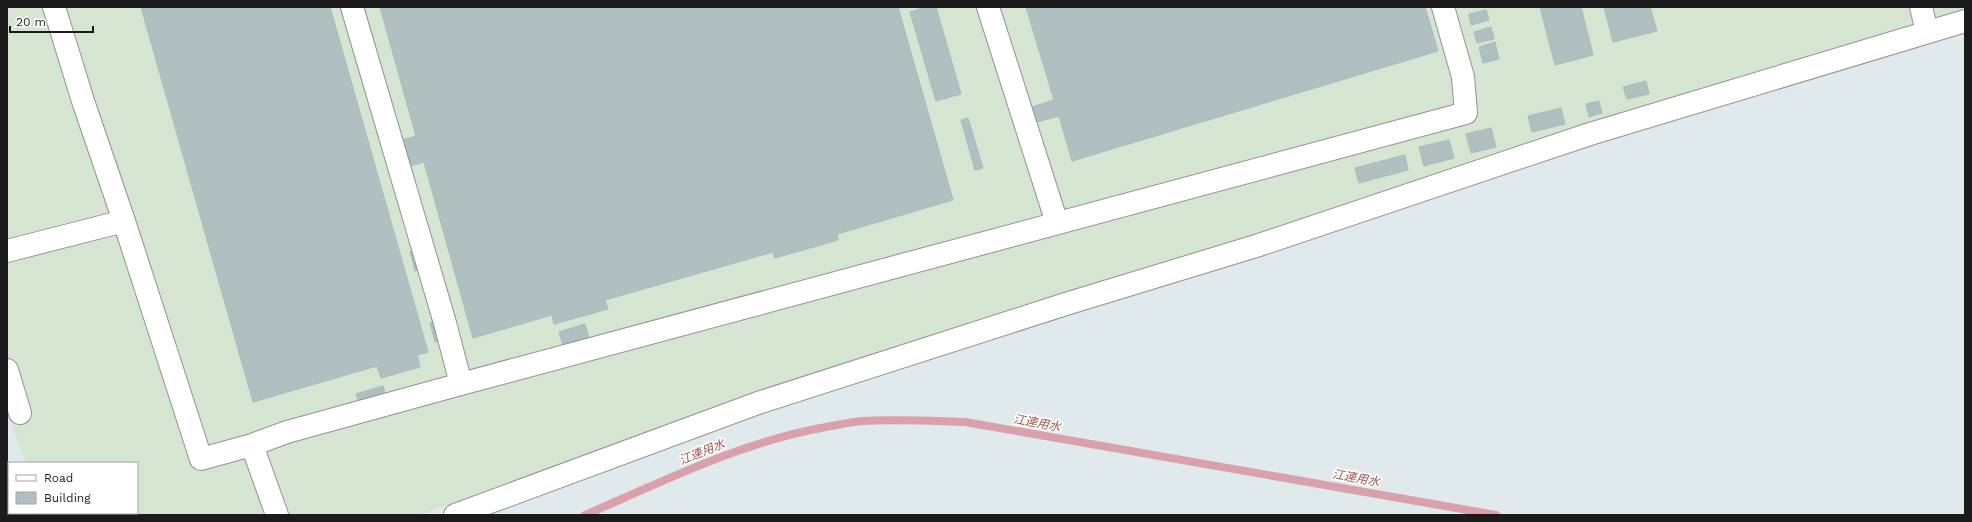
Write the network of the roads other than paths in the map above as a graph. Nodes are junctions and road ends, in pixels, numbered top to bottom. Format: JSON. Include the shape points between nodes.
{"nodes":[{"id":1,"x":54,"y":7,"type":"edge"},
{"id":2,"x":352,"y":7,"type":"edge"},
{"id":3,"x":988,"y":7,"type":"edge"},
{"id":4,"x":1443,"y":7,"type":"edge"},
{"id":5,"x":1920,"y":7,"type":"edge"},
{"id":6,"x":1965,"y":21,"type":"edge"},
{"id":7,"x":1928,"y":32,"type":"junction"},
{"id":8,"x":124,"y":221,"type":"junction"},
{"id":9,"x":1057,"y":223,"type":"junction"},
{"id":10,"x":7,"y":251,"type":"edge"},
{"id":11,"x":7,"y":370,"type":"edge"},
{"id":12,"x":461,"y":384,"type":"junction"},
{"id":13,"x":20,"y":413,"type":"dead end"},
{"id":14,"x":252,"y":445,"type":"junction"},
{"id":15,"x":277,"y":515,"type":"edge"},
{"id":16,"x":455,"y":515,"type":"edge"}],
"edges":[{"from":1,"to":8,"type":"street","via":[[82,101]]},
{"from":2,"to":12,"type":"street"},
{"from":3,"to":9,"type":"street"},
{"from":4,"to":9,"type":"street","via":[[1463,77],[1466,113]]},
{"from":5,"to":7,"type":"street"},
{"from":6,"to":7,"type":"street"},
{"from":7,"to":16,"type":"street","via":[[1590,134],[1256,246],[1069,303],[766,401]]},
{"from":8,"to":10,"type":"street"},
{"from":8,"to":14,"type":"street","via":[[201,459]]},
{"from":9,"to":12,"type":"street"},
{"from":11,"to":13,"type":"street"},
{"from":12,"to":14,"type":"street","via":[[287,432]]},
{"from":14,"to":15,"type":"street"}]}
